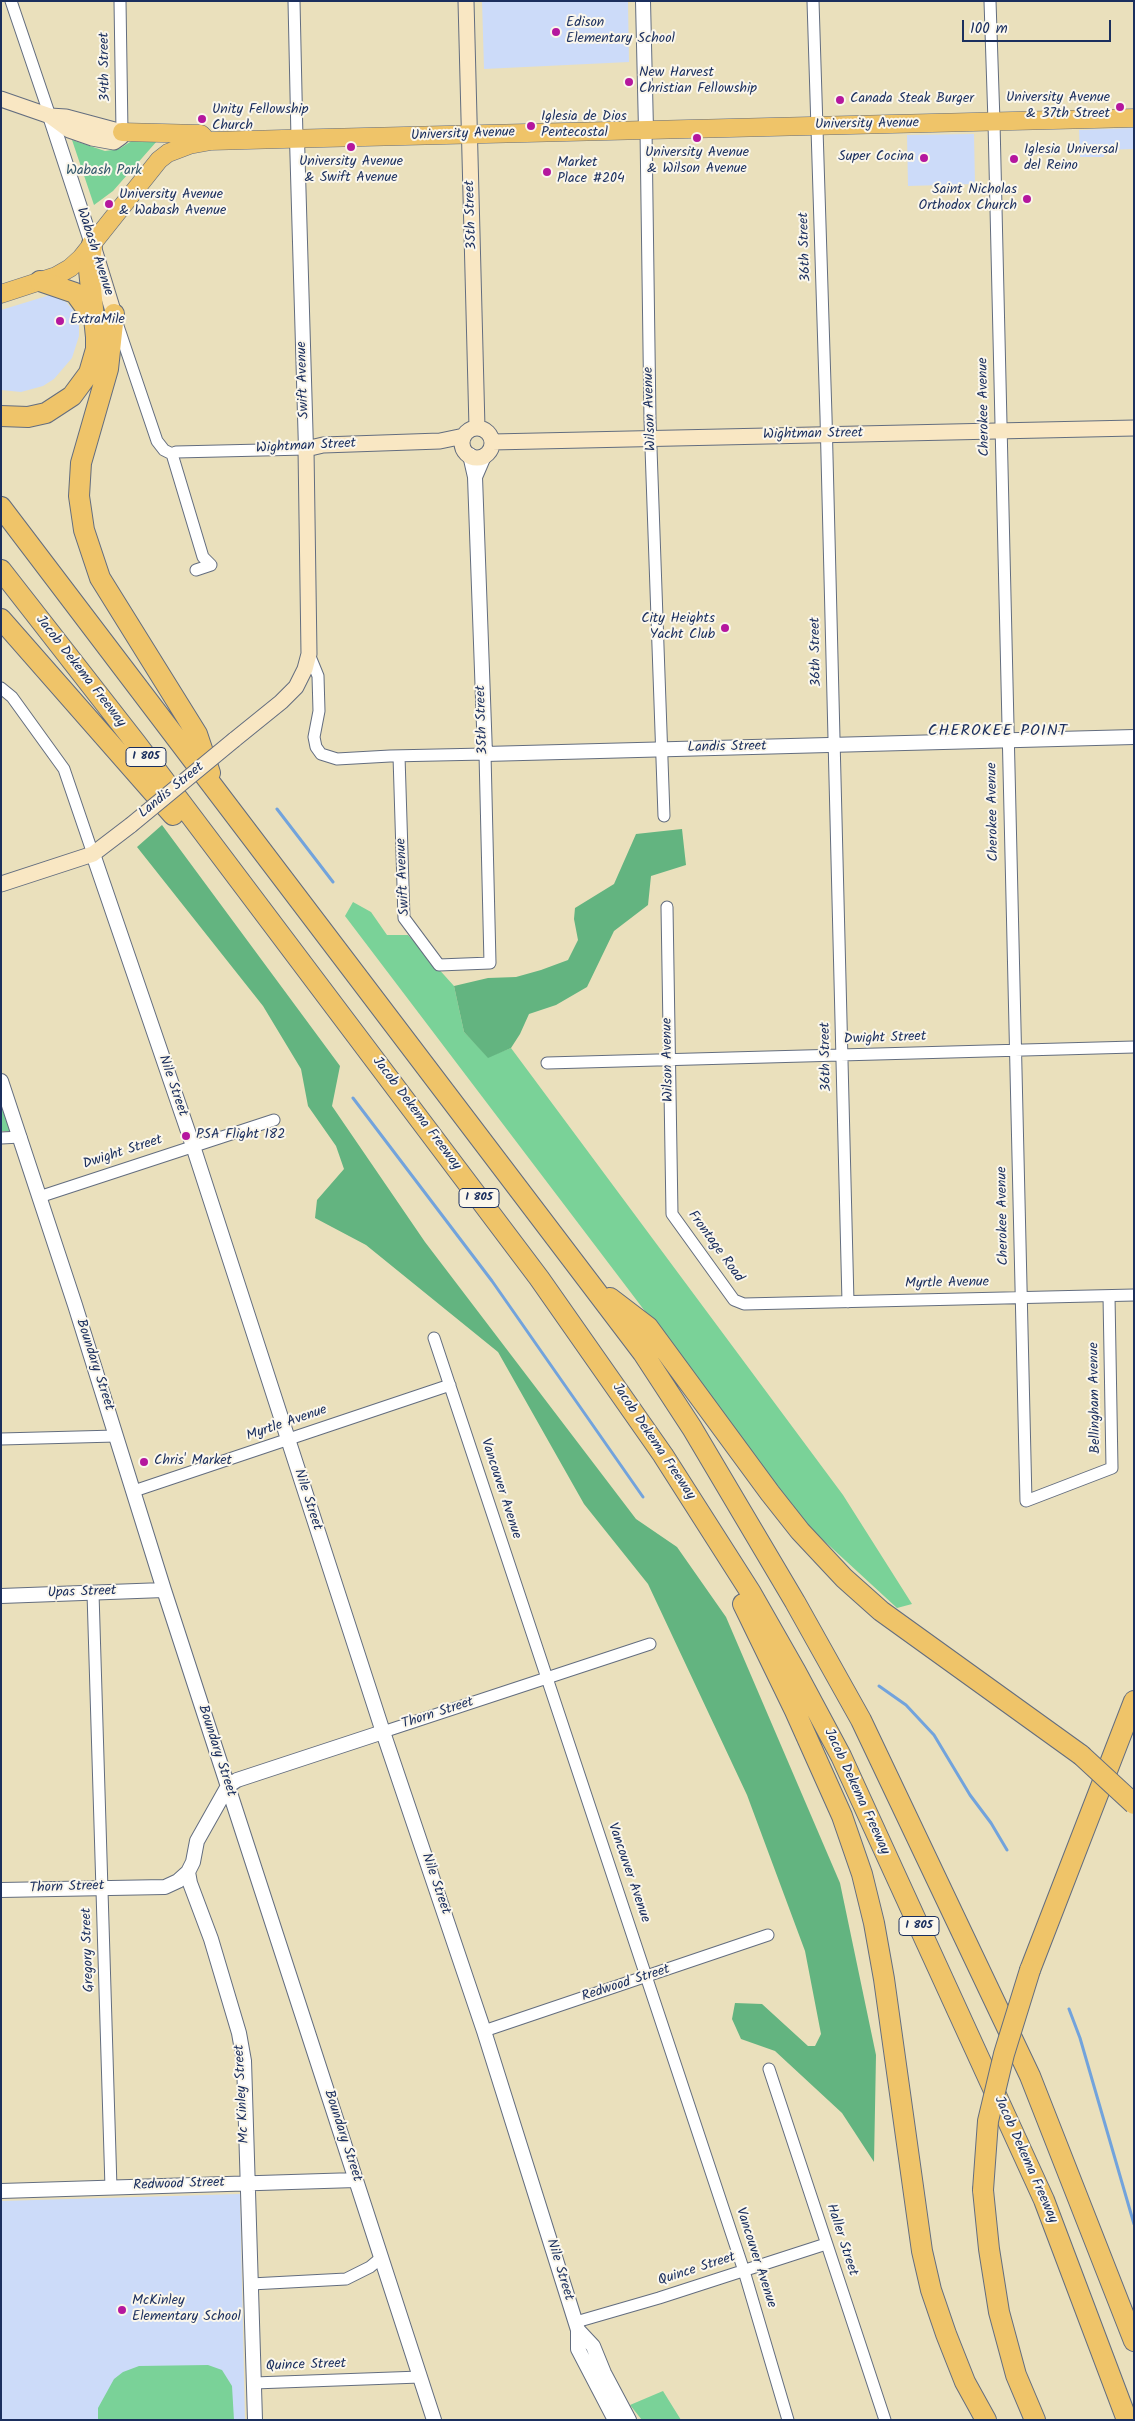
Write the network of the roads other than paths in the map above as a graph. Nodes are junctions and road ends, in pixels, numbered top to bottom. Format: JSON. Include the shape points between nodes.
{"nodes":[{"id":1,"x":11,"y":1,"type":"edge"},
{"id":2,"x":120,"y":1,"type":"edge"},
{"id":3,"x":294,"y":1,"type":"edge"},
{"id":4,"x":466,"y":1,"type":"edge"},
{"id":5,"x":643,"y":1,"type":"edge"},
{"id":6,"x":813,"y":1,"type":"edge"},
{"id":7,"x":990,"y":1,"type":"edge"},
{"id":8,"x":1,"y":99,"type":"edge"},
{"id":9,"x":50,"y":116,"type":"junction"},
{"id":10,"x":1134,"y":118,"type":"edge"},
{"id":11,"x":994,"y":122,"type":"junction"},
{"id":12,"x":816,"y":126,"type":"junction"},
{"id":13,"x":646,"y":130,"type":"junction"},
{"id":14,"x":122,"y":132,"type":"junction"},
{"id":15,"x":470,"y":135,"type":"junction"},
{"id":16,"x":297,"y":139,"type":"junction"},
{"id":17,"x":211,"y":141,"type":"junction"},
{"id":18,"x":92,"y":244,"type":"junction"},
{"id":19,"x":40,"y":281,"type":"junction"},
{"id":20,"x":1,"y":294,"type":"edge"},
{"id":21,"x":114,"y":314,"type":"junction"},
{"id":22,"x":95,"y":321,"type":"junction"},
{"id":23,"x":1,"y":416,"type":"edge"},
{"id":24,"x":478,"y":428,"type":"junction"},
{"id":25,"x":1134,"y":428,"type":"edge"},
{"id":26,"x":1001,"y":431,"type":"junction"},
{"id":27,"x":827,"y":436,"type":"junction"},
{"id":28,"x":651,"y":438,"type":"junction"},
{"id":29,"x":492,"y":442,"type":"junction"},
{"id":30,"x":306,"y":449,"type":"junction"},
{"id":31,"x":471,"y":449,"type":"junction"},
{"id":32,"x":172,"y":454,"type":"junction"},
{"id":33,"x":1,"y":507,"type":"edge"},
{"id":34,"x":1,"y":570,"type":"edge"},
{"id":35,"x":196,"y":570,"type":"dead end"},
{"id":36,"x":1,"y":619,"type":"edge"},
{"id":37,"x":309,"y":654,"type":"junction"},
{"id":38,"x":1,"y":688,"type":"edge"},
{"id":39,"x":1134,"y":737,"type":"edge"},
{"id":40,"x":1007,"y":741,"type":"junction"},
{"id":41,"x":835,"y":745,"type":"junction"},
{"id":42,"x":663,"y":749,"type":"junction"},
{"id":43,"x":321,"y":754,"type":"joint"},
{"id":44,"x":485,"y":754,"type":"junction"},
{"id":45,"x":400,"y":756,"type":"junction"},
{"id":46,"x":214,"y":787,"type":"junction"},
{"id":47,"x":664,"y":816,"type":"dead end"},
{"id":48,"x":93,"y":854,"type":"junction"},
{"id":49,"x":1,"y":884,"type":"edge"},
{"id":50,"x":667,"y":907,"type":"dead end"},
{"id":51,"x":288,"y":946,"type":"junction"},
{"id":52,"x":490,"y":963,"type":"joint"},
{"id":53,"x":1134,"y":1047,"type":"edge"},
{"id":54,"x":1015,"y":1050,"type":"junction"},
{"id":55,"x":842,"y":1055,"type":"junction"},
{"id":56,"x":669,"y":1059,"type":"junction"},
{"id":57,"x":547,"y":1063,"type":"dead end"},
{"id":58,"x":1,"y":1081,"type":"edge"},
{"id":59,"x":274,"y":1120,"type":"dead end"},
{"id":60,"x":1,"y":1138,"type":"edge"},
{"id":61,"x":21,"y":1138,"type":"junction"},
{"id":62,"x":193,"y":1146,"type":"junction"},
{"id":63,"x":39,"y":1197,"type":"junction"},
{"id":64,"x":672,"y":1214,"type":"joint"},
{"id":65,"x":588,"y":1280,"type":"junction"},
{"id":66,"x":1134,"y":1295,"type":"edge"},
{"id":67,"x":1109,"y":1296,"type":"junction"},
{"id":68,"x":1020,"y":1298,"type":"junction"},
{"id":69,"x":848,"y":1302,"type":"junction"},
{"id":70,"x":762,"y":1304,"type":"joint"},
{"id":71,"x":434,"y":1338,"type":"dead end"},
{"id":72,"x":450,"y":1385,"type":"junction"},
{"id":73,"x":116,"y":1436,"type":"junction"},
{"id":74,"x":1,"y":1439,"type":"edge"},
{"id":75,"x":288,"y":1440,"type":"junction"},
{"id":76,"x":663,"y":1455,"type":"junction"},
{"id":77,"x":134,"y":1491,"type":"junction"},
{"id":78,"x":1026,"y":1501,"type":"joint"},
{"id":79,"x":164,"y":1590,"type":"junction"},
{"id":80,"x":93,"y":1592,"type":"junction"},
{"id":81,"x":1,"y":1596,"type":"edge"},
{"id":82,"x":650,"y":1644,"type":"dead end"},
{"id":83,"x":547,"y":1678,"type":"junction"},
{"id":84,"x":1134,"y":1701,"type":"edge"},
{"id":85,"x":383,"y":1732,"type":"junction"},
{"id":86,"x":228,"y":1786,"type":"junction"},
{"id":87,"x":1134,"y":1804,"type":"edge"},
{"id":88,"x":188,"y":1872,"type":"junction"},
{"id":89,"x":102,"y":1886,"type":"junction"},
{"id":90,"x":1,"y":1890,"type":"edge"},
{"id":91,"x":768,"y":1935,"type":"dead end"},
{"id":92,"x":647,"y":1977,"type":"junction"},
{"id":93,"x":484,"y":2031,"type":"junction"},
{"id":94,"x":769,"y":2068,"type":"dead end"},
{"id":95,"x":356,"y":2180,"type":"junction"},
{"id":96,"x":248,"y":2183,"type":"junction"},
{"id":97,"x":112,"y":2188,"type":"junction"},
{"id":98,"x":1,"y":2191,"type":"edge"},
{"id":99,"x":826,"y":2244,"type":"junction"},
{"id":100,"x":382,"y":2258,"type":"junction"},
{"id":101,"x":744,"y":2271,"type":"junction"},
{"id":102,"x":251,"y":2284,"type":"junction"},
{"id":103,"x":577,"y":2326,"type":"junction"},
{"id":104,"x":1134,"y":2341,"type":"edge"},
{"id":105,"x":420,"y":2376,"type":"junction"},
{"id":106,"x":254,"y":2383,"type":"junction"},
{"id":107,"x":255,"y":2420,"type":"edge"},
{"id":108,"x":434,"y":2420,"type":"edge"},
{"id":109,"x":615,"y":2420,"type":"edge"},
{"id":110,"x":629,"y":2420,"type":"edge"},
{"id":111,"x":788,"y":2420,"type":"edge"},
{"id":112,"x":885,"y":2420,"type":"edge"},
{"id":113,"x":986,"y":2420,"type":"edge"},
{"id":114,"x":1035,"y":2420,"type":"edge"},
{"id":115,"x":1127,"y":2420,"type":"edge"}],
"edges":[{"from":1,"to":9,"type":"street","name":"Wabash Avenue"},
{"from":2,"to":14,"type":"street","name":"34th Street"},
{"from":3,"to":16,"type":"street","name":"Swift Avenue"},
{"from":4,"to":15,"type":"main road","name":"35th Street"},
{"from":5,"to":13,"type":"street","name":"Wilson Avenue"},
{"from":6,"to":12,"type":"street","name":"36th Street"},
{"from":7,"to":11,"type":"street","name":"Cherokee Avenue"},
{"from":8,"to":9,"type":"main road"},
{"from":9,"to":14,"type":"main road","via":[[69,130],[106,142],[118,141]]},
{"from":9,"to":18,"type":"street","name":"Wabash Avenue"},
{"from":10,"to":11,"type":"main road","name":"University Avenue"},
{"from":11,"to":12,"type":"main road","name":"University Avenue"},
{"from":11,"to":26,"type":"street","name":"Cherokee Avenue"},
{"from":12,"to":13,"type":"main road","name":"University Avenue"},
{"from":12,"to":27,"type":"street","name":"36th Street"},
{"from":13,"to":15,"type":"main road","name":"University Avenue"},
{"from":13,"to":28,"type":"street","name":"Wilson Avenue"},
{"from":14,"to":17,"type":"main road","via":[[201,134]]},
{"from":15,"to":16,"type":"main road","name":"University Avenue"},
{"from":15,"to":24,"type":"main road","name":"35th Street"},
{"from":16,"to":17,"type":"main road","name":"University Avenue"},
{"from":16,"to":30,"type":"street","name":"Swift Avenue"},
{"from":17,"to":18,"type":"main road","name":"University Avenue","via":[[189,145],[159,160]]},
{"from":18,"to":19,"type":"main road","name":"University Avenue","via":[[70,268]]},
{"from":18,"to":21,"type":"main road","name":"Wabash Avenue"},
{"from":18,"to":22,"type":"highway","via":[[89,270]]},
{"from":19,"to":20,"type":"main road","name":"University Avenue"},
{"from":19,"to":22,"type":"highway","via":[[75,293]]},
{"from":21,"to":32,"type":"street","name":"Wabash Avenue","via":[[158,441],[164,450]]},
{"from":21,"to":46,"type":"highway","via":[[108,370],[81,463],[79,496],[84,530],[100,578],[197,734]]},
{"from":22,"to":23,"type":"highway","via":[[93,360],[82,385],[72,396],[46,413],[28,417]]},
{"from":24,"to":29,"type":"main road","via":[[488,432]]},
{"from":24,"to":31,"type":"main road","via":[[470,430]]},
{"from":25,"to":26,"type":"main road","name":"Wightman Street"},
{"from":26,"to":27,"type":"main road","name":"Wightman Street"},
{"from":26,"to":40,"type":"street","name":"Cherokee Avenue"},
{"from":27,"to":28,"type":"main road","name":"Wightman Street"},
{"from":27,"to":41,"type":"street","name":"36th Street"},
{"from":28,"to":29,"type":"main road","name":"Wightman Street"},
{"from":28,"to":42,"type":"street","name":"Wilson Avenue"},
{"from":29,"to":31,"type":"main road","via":[[490,450]]},
{"from":30,"to":31,"type":"main road","name":"Wightman Street","via":[[323,445],[440,442]]},
{"from":30,"to":32,"type":"street","name":"Wightman Street"},
{"from":30,"to":37,"type":"main road","name":"Swift Avenue"},
{"from":31,"to":44,"type":"street","name":"35th Street","via":[[475,476]]},
{"from":32,"to":35,"type":"street","name":"Wabash Avenue","via":[[203,557],[211,566]]},
{"from":33,"to":46,"type":"highway","number":"I 805"},
{"from":34,"to":51,"type":"highway","name":"Jacob Dekema Freeway","number":"I 805"},
{"from":36,"to":51,"type":"highway"},
{"from":37,"to":43,"type":"street","name":"Swift Avenue","via":[[318,676],[319,711],[314,737]]},
{"from":37,"to":48,"type":"main road","name":"Landis Street","bridge":true,"via":[[296,687],[281,702]]},
{"from":38,"to":48,"type":"street","name":"Nile Street","via":[[12,698],[64,769]]},
{"from":39,"to":40,"type":"street","name":"Landis Street"},
{"from":40,"to":41,"type":"street","name":"Landis Street"},
{"from":40,"to":54,"type":"street","name":"Cherokee Avenue"},
{"from":41,"to":42,"type":"street","name":"Landis Street"},
{"from":41,"to":55,"type":"street","name":"36th Street"},
{"from":42,"to":44,"type":"street","name":"Landis Street"},
{"from":42,"to":47,"type":"street","name":"Wilson Avenue"},
{"from":43,"to":45,"type":"street","name":"Landis Street","via":[[337,759]]},
{"from":44,"to":45,"type":"street","name":"Landis Street"},
{"from":44,"to":52,"type":"street","name":"35th Street"},
{"from":45,"to":52,"type":"street","name":"Swift Avenue","via":[[404,918],[439,965]]},
{"from":46,"to":65,"type":"highway","number":"I 805"},
{"from":48,"to":49,"type":"main road","name":"Landis Street"},
{"from":48,"to":62,"type":"street","name":"Nile Street"},
{"from":50,"to":56,"type":"street","name":"Wilson Avenue"},
{"from":51,"to":76,"type":"highway","name":"Jacob Dekema Freeway","number":"I 805","via":[[539,1278]]},
{"from":53,"to":54,"type":"street","name":"Dwight Street"},
{"from":54,"to":55,"type":"street","name":"Dwight Street"},
{"from":54,"to":68,"type":"street","name":"Cherokee Avenue"},
{"from":55,"to":56,"type":"street","name":"Dwight Street"},
{"from":55,"to":69,"type":"street","name":"36th Street"},
{"from":56,"to":57,"type":"street","name":"Dwight Street"},
{"from":56,"to":64,"type":"street","name":"Wilson Avenue"},
{"from":58,"to":61,"type":"street","name":"Boundary Street"},
{"from":59,"to":62,"type":"street","name":"Dwight Street"},
{"from":60,"to":61,"type":"street"},
{"from":61,"to":63,"type":"street","name":"Boundary Street"},
{"from":62,"to":63,"type":"street","name":"Dwight Street"},
{"from":62,"to":75,"type":"street","name":"Nile Street"},
{"from":63,"to":73,"type":"street","name":"Boundary Street"},
{"from":64,"to":70,"type":"street","name":"Frontage Road","via":[[734,1300],[744,1304]]},
{"from":65,"to":87,"type":"highway","bridge":true,"via":[[648,1327],[770,1493],[844,1578],[882,1610],[1081,1755]]},
{"from":65,"to":104,"type":"highway","number":"I 805","via":[[643,1353],[692,1428],[861,1720],[1030,2076]]},
{"from":66,"to":67,"type":"street","name":"Myrtle Avenue"},
{"from":67,"to":68,"type":"street","name":"Myrtle Avenue"},
{"from":67,"to":78,"type":"street","name":"Bellingham Avenue","via":[[1112,1468]]},
{"from":68,"to":69,"type":"street","name":"Myrtle Avenue"},
{"from":68,"to":78,"type":"street","name":"Cherokee Avenue"},
{"from":69,"to":70,"type":"street","name":"Myrtle Avenue"},
{"from":71,"to":72,"type":"street","name":"Vancouver Avenue"},
{"from":72,"to":75,"type":"street","name":"Myrtle Avenue"},
{"from":72,"to":83,"type":"street","name":"Vancouver Avenue"},
{"from":73,"to":74,"type":"street"},
{"from":73,"to":77,"type":"street","name":"Boundary Street"},
{"from":75,"to":77,"type":"street","name":"Myrtle Avenue"},
{"from":75,"to":85,"type":"street","name":"Nile Street"},
{"from":76,"to":113,"type":"highway","via":[[795,1711],[842,1816],[862,1874],[884,1978],[922,2251],[946,2334],[965,2382]]},
{"from":76,"to":115,"type":"highway","name":"Jacob Dekema Freeway","number":"I 805","via":[[750,1593],[841,1756],[1044,2200]]},
{"from":77,"to":79,"type":"street","name":"Boundary Street"},
{"from":79,"to":80,"type":"street","name":"Upas Street"},
{"from":79,"to":86,"type":"street","name":"Boundary Street"},
{"from":80,"to":81,"type":"street","name":"Upas Street"},
{"from":80,"to":89,"type":"street","name":"Gregory Street"},
{"from":82,"to":83,"type":"street","name":"Thorn Street"},
{"from":83,"to":85,"type":"street","name":"Thorn Street"},
{"from":83,"to":92,"type":"street","name":"Vancouver Avenue"},
{"from":84,"to":114,"type":"highway","bridge":true,"via":[[1030,1970],[1004,2054],[988,2121],[983,2190],[989,2249],[999,2312],[1016,2375]]},
{"from":85,"to":86,"type":"street","name":"Thorn Street","via":[[237,1780]]},
{"from":85,"to":93,"type":"street","name":"Nile Street"},
{"from":86,"to":88,"type":"street","via":[[197,1840]]},
{"from":86,"to":95,"type":"street","name":"Boundary Street"},
{"from":88,"to":89,"type":"street","name":"Thorn Street","via":[[165,1886]]},
{"from":88,"to":96,"type":"street","name":"Mc Kinley Street","via":[[239,2032],[244,2061]]},
{"from":89,"to":90,"type":"street","name":"Thorn Street"},
{"from":89,"to":97,"type":"street","name":"Gregory Street"},
{"from":91,"to":92,"type":"street","name":"Redwood Street"},
{"from":92,"to":93,"type":"street","name":"Redwood Street"},
{"from":92,"to":101,"type":"street","name":"Vancouver Avenue"},
{"from":93,"to":103,"type":"street","name":"Nile Street"},
{"from":94,"to":99,"type":"street","name":"Haller Street"},
{"from":95,"to":96,"type":"street","name":"Redwood Street"},
{"from":95,"to":100,"type":"street","name":"Boundary Street"},
{"from":96,"to":97,"type":"street","name":"Redwood Street"},
{"from":96,"to":102,"type":"street","name":"Mc Kinley Street"},
{"from":97,"to":98,"type":"street","name":"Redwood Street"},
{"from":99,"to":101,"type":"street","name":"Quince Street"},
{"from":99,"to":112,"type":"street","name":"Haller Street"},
{"from":100,"to":102,"type":"street","via":[[346,2279]]},
{"from":100,"to":105,"type":"street","name":"Boundary Street"},
{"from":101,"to":103,"type":"street","name":"Quince Street"},
{"from":101,"to":111,"type":"street","name":"Vancouver Avenue"},
{"from":102,"to":106,"type":"street","name":"Mc Kinley Street"},
{"from":103,"to":109,"type":"street","name":"Nile Street","via":[[578,2349]]},
{"from":103,"to":110,"type":"street","name":"Nile Street","via":[[593,2346]]},
{"from":105,"to":106,"type":"street","name":"Quince Street"},
{"from":105,"to":108,"type":"street","name":"Boundary Street"},
{"from":106,"to":107,"type":"street","name":"Mc Kinley Street"}]}
